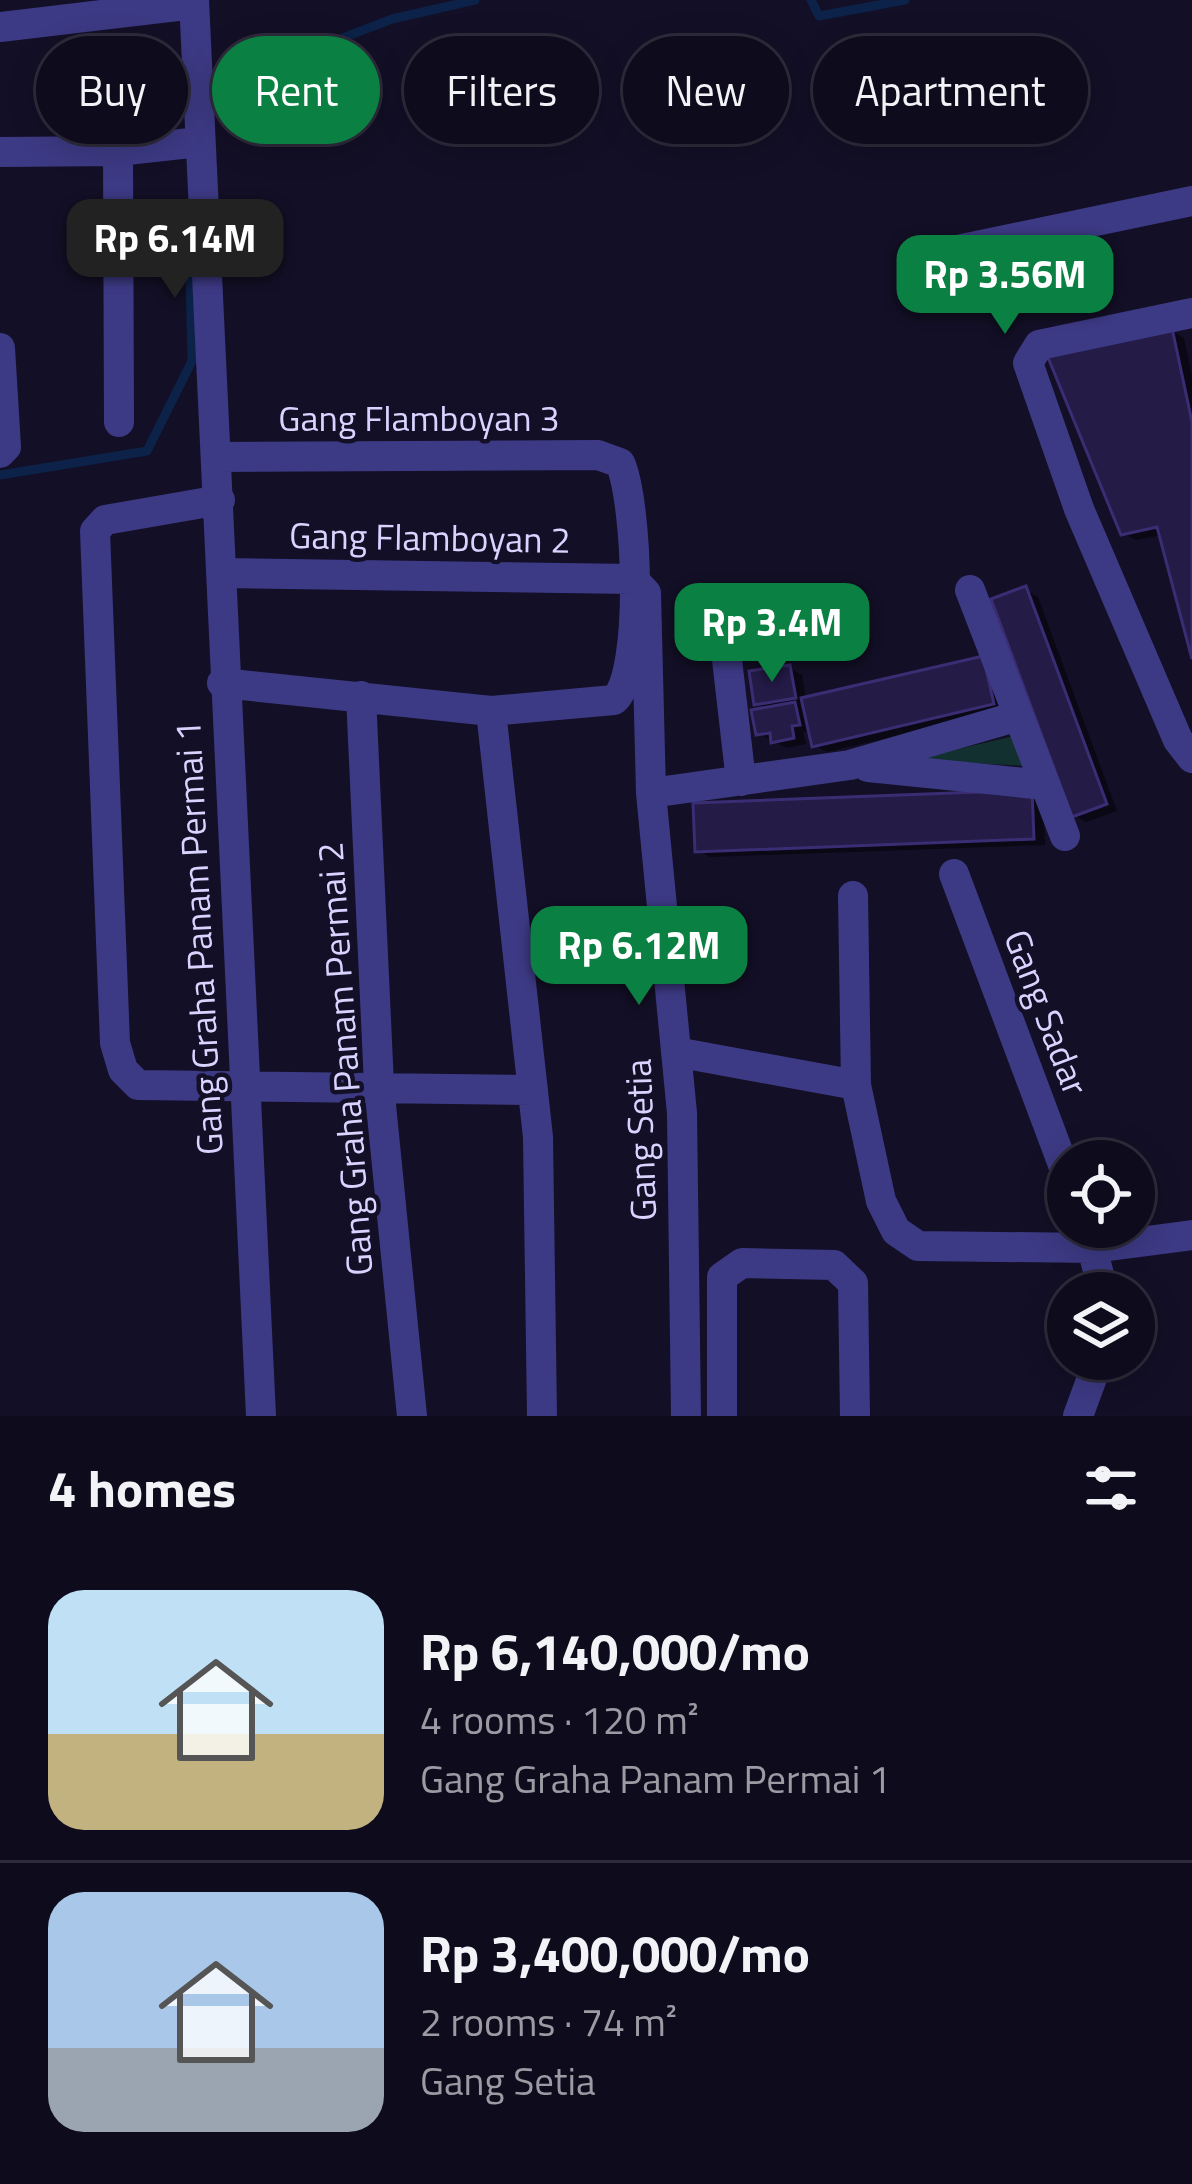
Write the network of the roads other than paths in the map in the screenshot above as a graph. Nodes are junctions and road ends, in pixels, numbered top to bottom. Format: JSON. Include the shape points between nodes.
{"nodes":[{"id":1,"x":194,"y":2,"type":"edge"},
{"id":2,"x":0,"y":27,"type":"edge"},
{"id":3,"x":199,"y":142,"type":"junction"},
{"id":4,"x":118,"y":151,"type":"junction"},
{"id":5,"x":0,"y":152,"type":"edge"},
{"id":6,"x":1192,"y":201,"type":"edge"},
{"id":7,"x":919,"y":258,"type":"dead end"},
{"id":8,"x":1191,"y":318,"type":"edge"},
{"id":9,"x":0,"y":348,"type":"edge"},
{"id":10,"x":119,"y":422,"type":"dead end"},
{"id":11,"x":0,"y":453,"type":"edge"},
{"id":12,"x":217,"y":457,"type":"junction"},
{"id":13,"x":220,"y":500,"type":"junction"},
{"id":14,"x":225,"y":574,"type":"junction"},
{"id":15,"x":633,"y":579,"type":"junction"},
{"id":16,"x":970,"y":590,"type":"dead end"},
{"id":17,"x":726,"y":651,"type":"dead end"},
{"id":18,"x":222,"y":683,"type":"junction"},
{"id":19,"x":361,"y":696,"type":"junction"},
{"id":20,"x":491,"y":711,"type":"junction"},
{"id":21,"x":1018,"y":716,"type":"junction"},
{"id":22,"x":1192,"y":758,"type":"edge"},
{"id":23,"x":850,"y":765,"type":"junction"},
{"id":24,"x":741,"y":781,"type":"junction"},
{"id":25,"x":1045,"y":785,"type":"junction"},
{"id":26,"x":651,"y":793,"type":"junction"},
{"id":27,"x":1065,"y":836,"type":"dead end"},
{"id":28,"x":954,"y":874,"type":"dead end"},
{"id":29,"x":853,"y":896,"type":"dead end"},
{"id":30,"x":676,"y":1052,"type":"junction"},
{"id":31,"x":247,"y":1084,"type":"junction"},
{"id":32,"x":856,"y":1084,"type":"junction"},
{"id":33,"x":379,"y":1085,"type":"junction"},
{"id":34,"x":533,"y":1090,"type":"junction"},
{"id":35,"x":1054,"y":1140,"type":"edge"},
{"id":36,"x":1192,"y":1235,"type":"edge"},
{"id":37,"x":1155,"y":1236,"type":"edge"},
{"id":38,"x":1047,"y":1239,"type":"edge"},
{"id":39,"x":1091,"y":1380,"type":"edge"},
{"id":40,"x":261,"y":1416,"type":"edge"},
{"id":41,"x":412,"y":1416,"type":"edge"},
{"id":42,"x":542,"y":1416,"type":"edge"},
{"id":43,"x":686,"y":1416,"type":"edge"},
{"id":44,"x":722,"y":1416,"type":"edge"},
{"id":45,"x":855,"y":1416,"type":"edge"},
{"id":46,"x":1078,"y":1416,"type":"edge"}],
"edges":[{"from":1,"to":2,"type":"street"},
{"from":1,"to":3,"type":"street","name":"Gang Graha Panam Permai 1"},
{"from":3,"to":4,"type":"street"},
{"from":3,"to":12,"type":"street","name":"Gang Graha Panam Permai 1"},
{"from":4,"to":5,"type":"street"},
{"from":4,"to":10,"type":"street"},
{"from":6,"to":7,"type":"street"},
{"from":8,"to":22,"type":"street","via":[[1039,344],[1028,363],[1079,508]]},
{"from":9,"to":11,"type":"street"},
{"from":12,"to":13,"type":"street","name":"Gang Graha Panam Permai 1"},
{"from":12,"to":15,"type":"street","name":"Gang Flamboyan 3","via":[[598,454],[620,463],[628,480]]},
{"from":13,"to":14,"type":"street","name":"Gang Graha Panam Permai 1"},
{"from":13,"to":31,"type":"street","via":[[105,520],[95,531],[113,1020],[123,1070],[138,1084]]},
{"from":14,"to":15,"type":"street","name":"Gang Flamboyan 2"},
{"from":14,"to":18,"type":"street","name":"Gang Graha Panam Permai 1"},
{"from":15,"to":20,"type":"street","via":[[632,653],[622,693]]},
{"from":15,"to":26,"type":"street","name":"Gang Setia","via":[[650,600]]},
{"from":16,"to":21,"type":"street"},
{"from":17,"to":24,"type":"street"},
{"from":18,"to":19,"type":"street"},
{"from":18,"to":31,"type":"street","name":"Gang Graha Panam Permai 1"},
{"from":19,"to":20,"type":"street"},
{"from":19,"to":33,"type":"street","name":"Gang Graha Panam Permai 2"},
{"from":20,"to":34,"type":"street"},
{"from":21,"to":23,"type":"street"},
{"from":21,"to":25,"type":"street"},
{"from":23,"to":24,"type":"street"},
{"from":23,"to":25,"type":"street"},
{"from":24,"to":26,"type":"street"},
{"from":25,"to":27,"type":"street"},
{"from":26,"to":30,"type":"street","name":"Gang Setia"},
{"from":28,"to":35,"type":"street","name":"Gang Sadar"},
{"from":29,"to":32,"type":"street"},
{"from":30,"to":32,"type":"street"},
{"from":30,"to":43,"type":"street","name":"Gang Setia"},
{"from":31,"to":33,"type":"street"},
{"from":31,"to":40,"type":"street","name":"Gang Graha Panam Permai 1"},
{"from":32,"to":38,"type":"street","via":[[881,1201],[896,1231],[918,1246]]},
{"from":33,"to":34,"type":"street"},
{"from":33,"to":41,"type":"street","name":"Gang Graha Panam Permai 2"},
{"from":34,"to":42,"type":"street"},
{"from":36,"to":37,"type":"street"},
{"from":39,"to":46,"type":"street"},
{"from":44,"to":45,"type":"street","via":[[722,1277],[742,1263],[833,1265],[853,1283]]}]}
